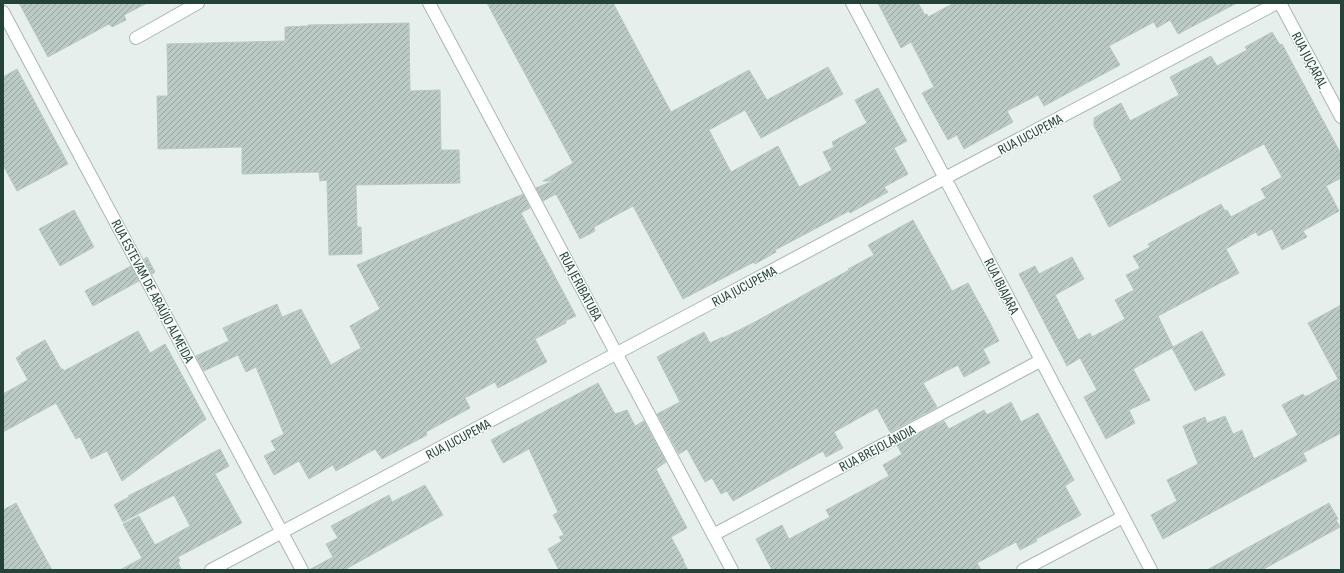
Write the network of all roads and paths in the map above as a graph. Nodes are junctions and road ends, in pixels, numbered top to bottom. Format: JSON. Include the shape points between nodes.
{"nodes":[{"id":1,"x":198,"y":3,"type":"edge"},
{"id":2,"x":429,"y":3,"type":"edge"},
{"id":3,"x":852,"y":3,"type":"edge"},
{"id":4,"x":1279,"y":3,"type":"edge"},
{"id":5,"x":3,"y":12,"type":"edge"},
{"id":6,"x":136,"y":38,"type":"dead end"},
{"id":7,"x":1341,"y":117,"type":"edge"},
{"id":8,"x":945,"y":178,"type":"junction"},
{"id":9,"x":617,"y":354,"type":"junction"},
{"id":10,"x":1040,"y":361,"type":"junction"},
{"id":11,"x":1123,"y":517,"type":"junction"},
{"id":12,"x":282,"y":532,"type":"junction"},
{"id":13,"x":713,"y":535,"type":"junction"},
{"id":14,"x":211,"y":570,"type":"edge"},
{"id":15,"x":302,"y":570,"type":"edge"},
{"id":16,"x":732,"y":570,"type":"edge"},
{"id":17,"x":1023,"y":570,"type":"edge"},
{"id":18,"x":1151,"y":570,"type":"edge"}],
"edges":[{"from":1,"to":6,"type":"street"},
{"from":2,"to":9,"type":"street","name":"RUA JERIBATUBA"},
{"from":3,"to":8,"type":"street","name":"RUA IBIAJARA"},
{"from":4,"to":7,"type":"street","name":"RUA JUÇARAL"},
{"from":4,"to":8,"type":"street","name":"RUA JUCUPEMA"},
{"from":5,"to":12,"type":"street","name":"RUA ESTEVAM DE ARAÚJO ALMEIDA"},
{"from":8,"to":9,"type":"street","name":"RUA JUCUPEMA"},
{"from":8,"to":10,"type":"street","name":"RUA IBIAJARA"},
{"from":9,"to":12,"type":"street","name":"RUA JUCUPEMA"},
{"from":9,"to":13,"type":"street","name":"RUA JERIBATUBA"},
{"from":10,"to":11,"type":"street","name":"RUA IBIAJARA"},
{"from":10,"to":13,"type":"street","name":"RUA BREJOLÂNDIA"},
{"from":11,"to":17,"type":"street"},
{"from":11,"to":18,"type":"street","name":"RUA IBIAJARA"},
{"from":12,"to":14,"type":"street","name":"RUA JUCUPEMA"},
{"from":12,"to":15,"type":"street","name":"RUA ESTEVAM DE ARAÚJO ALMEIDA"},
{"from":13,"to":16,"type":"street","name":"RUA JERIBATUBA"}]}
